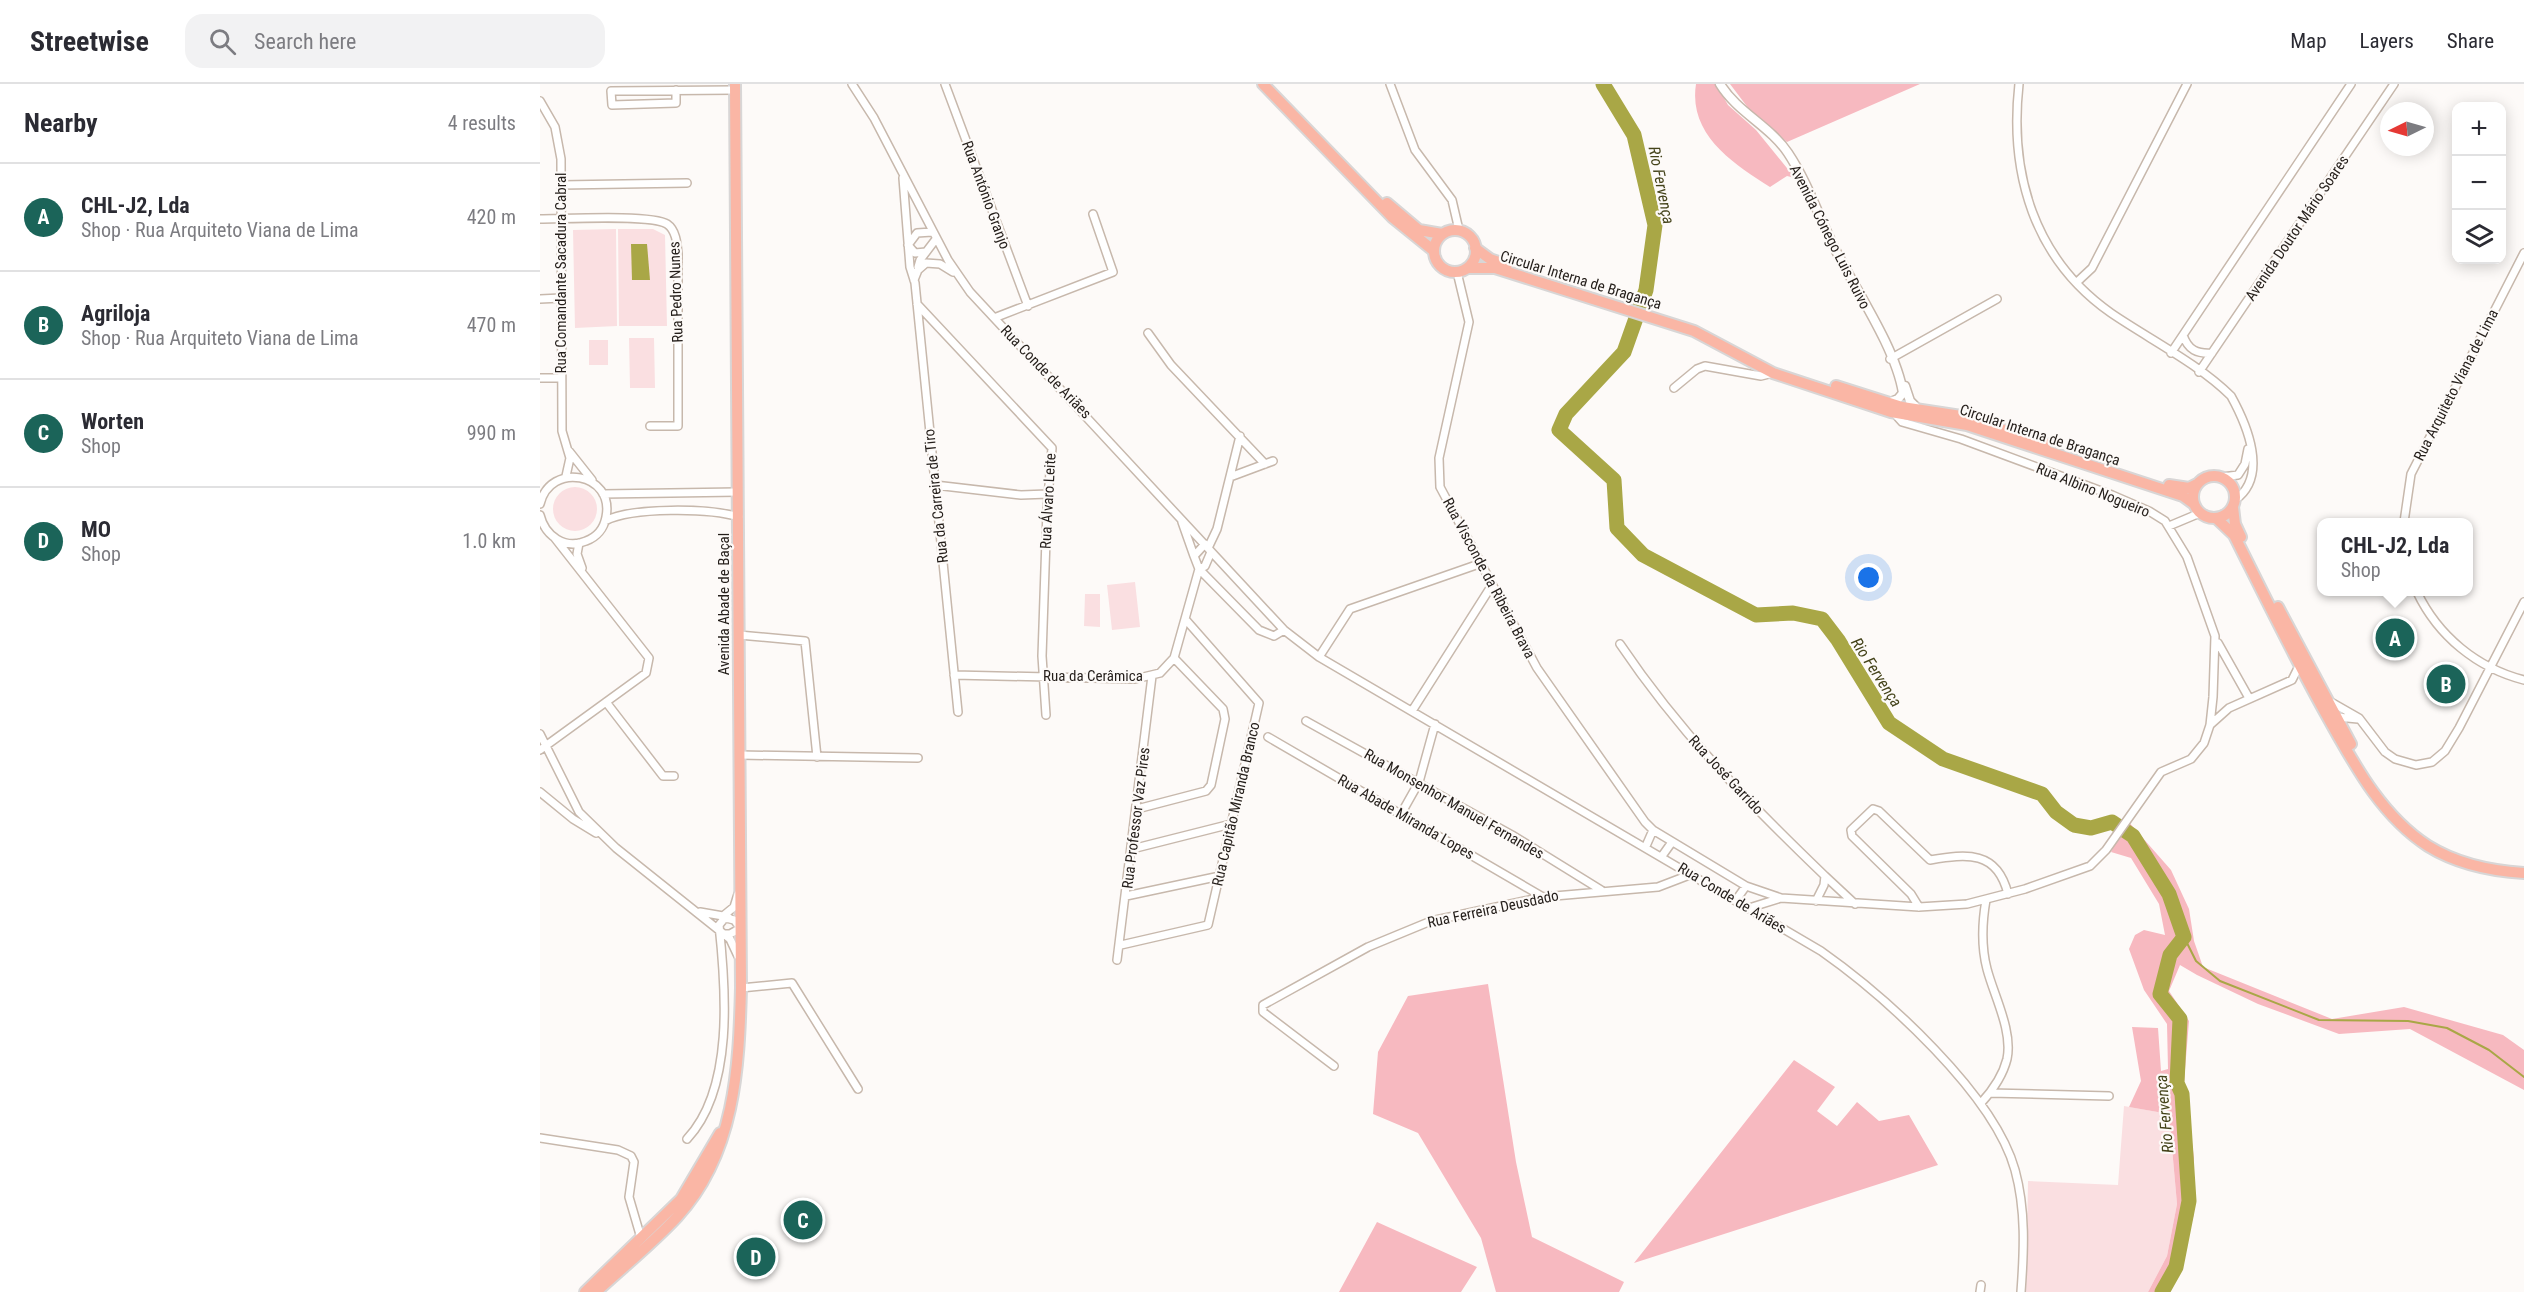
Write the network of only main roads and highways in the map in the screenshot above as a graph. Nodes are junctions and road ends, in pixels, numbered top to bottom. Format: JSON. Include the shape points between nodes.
{"nodes":[{"id":1,"x":1263,"y":84,"type":"edge"},
{"id":2,"x":1270,"y":84,"type":"edge"},
{"id":3,"x":735,"y":87,"type":"edge"},
{"id":4,"x":1442,"y":234,"type":"junction"},
{"id":5,"x":1475,"y":248,"type":"junction"},
{"id":6,"x":1434,"y":251,"type":"junction"},
{"id":7,"x":1462,"y":270,"type":"junction"},
{"id":8,"x":1591,"y":295,"type":"junction"},
{"id":9,"x":1679,"y":323,"type":"junction"},
{"id":10,"x":2197,"y":484,"type":"junction"},
{"id":11,"x":2234,"y":504,"type":"junction"},
{"id":12,"x":2197,"y":508,"type":"junction"},
{"id":13,"x":2216,"y":518,"type":"junction"},
{"id":14,"x":2289,"y":645,"type":"junction"},
{"id":15,"x":2337,"y":717,"type":"junction"},
{"id":16,"x":2524,"y":868,"type":"edge"},
{"id":17,"x":2524,"y":873,"type":"edge"},
{"id":18,"x":727,"y":1123,"type":"junction"},
{"id":19,"x":585,"y":1292,"type":"edge"},
{"id":20,"x":596,"y":1292,"type":"edge"}],
"edges":[{"from":1,"to":6,"type":"main road","via":[[1392,218]]},
{"from":2,"to":4,"type":"main road","via":[[1408,222],[1420,231]]},
{"from":3,"to":18,"type":"main road","name":"Avenida Abade de Baçal","via":[[741,988],[740,1052]]},
{"from":4,"to":5,"type":"main road","via":[[1459,230],[1471,238]]},
{"from":4,"to":6,"type":"main road"},
{"from":5,"to":7,"type":"main road","via":[[1474,259]]},
{"from":5,"to":8,"type":"main road","name":"Circular Interna de Bragança","via":[[1490,259]]},
{"from":6,"to":7,"type":"main road","via":[[1444,269]]},
{"from":7,"to":8,"type":"main road","name":"Circular Interna de Bragança","via":[[1495,268]]},
{"from":8,"to":9,"type":"main road","name":"Circular Interna de Bragança"},
{"from":9,"to":10,"type":"main road","name":"Circular Interna de Bragança","via":[[1712,332],[1779,368],[1888,403],[1969,418],[2177,487]]},
{"from":9,"to":12,"type":"main road","name":"Circular Interna de Bragança","via":[[1773,373],[1894,413],[1967,426],[2183,496]]},
{"from":10,"to":11,"type":"main road","via":[[2208,476],[2222,477],[2233,486]]},
{"from":10,"to":12,"type":"main road"},
{"from":11,"to":13,"type":"main road"},
{"from":11,"to":15,"type":"main road","via":[[2235,524],[2243,541]]},
{"from":12,"to":13,"type":"main road"},
{"from":13,"to":14,"type":"main road","via":[[2234,535]]},
{"from":14,"to":15,"type":"main road","via":[[2325,708]]},
{"from":14,"to":17,"type":"main road","via":[[2367,783],[2403,825],[2429,846],[2454,858],[2497,871]]},
{"from":15,"to":16,"type":"main road","via":[[2374,784],[2396,812],[2423,835],[2474,860]]},
{"from":18,"to":19,"type":"main road","name":"Avenida Abade de Baçal","via":[[681,1199]]},
{"from":18,"to":20,"type":"main road","name":"Avenida Abade de Baçal","via":[[708,1172],[685,1208]]}]}
